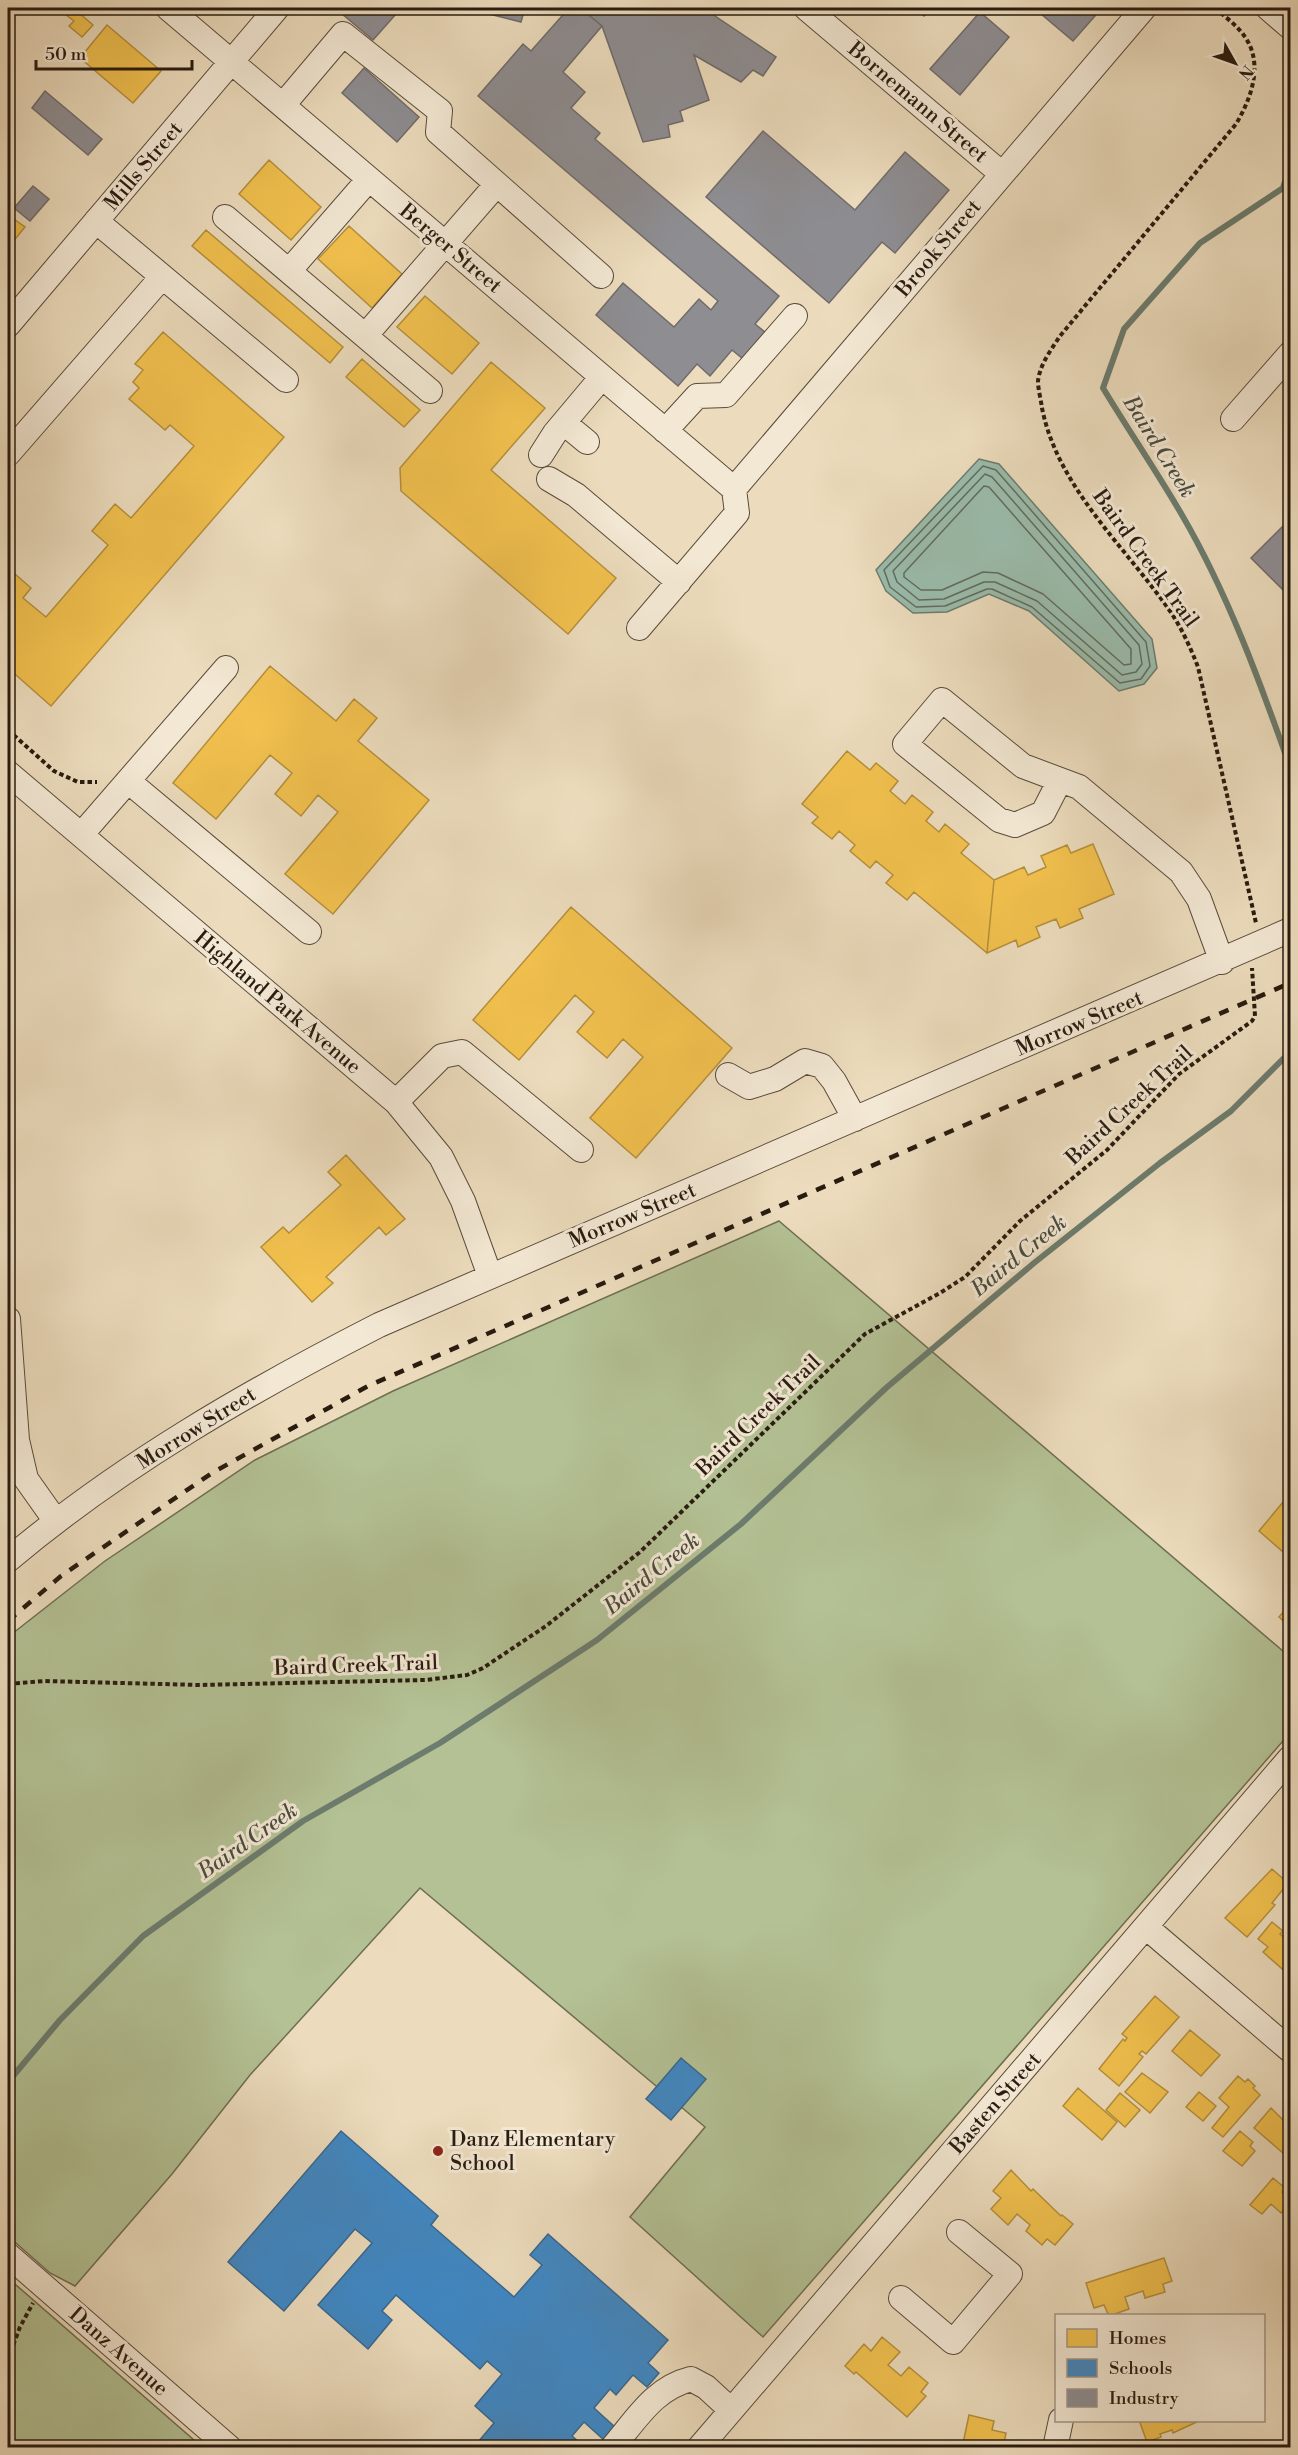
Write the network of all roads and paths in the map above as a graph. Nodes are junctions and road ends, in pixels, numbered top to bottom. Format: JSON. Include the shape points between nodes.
{"nodes":[{"id":1,"x":168,"y":8,"type":"edge"},
{"id":2,"x":278,"y":8,"type":"edge"},
{"id":3,"x":806,"y":8,"type":"edge"},
{"id":4,"x":1144,"y":8,"type":"edge"},
{"id":5,"x":1215,"y":8,"type":"edge"},
{"id":6,"x":231,"y":62,"type":"junction"},
{"id":7,"x":283,"y":105,"type":"junction"},
{"id":8,"x":1002,"y":174,"type":"junction"},
{"id":9,"x":369,"y":179,"type":"junction"},
{"id":10,"x":497,"y":184,"type":"junction"},
{"id":11,"x":225,"y":217,"type":"dead end"},
{"id":12,"x":96,"y":221,"type":"junction"},
{"id":13,"x":445,"y":244,"type":"junction"},
{"id":14,"x":289,"y":271,"type":"junction"},
{"id":15,"x":602,"y":276,"type":"dead end"},
{"id":16,"x":162,"y":277,"type":"junction"},
{"id":17,"x":795,"y":316,"type":"dead end"},
{"id":18,"x":8,"y":325,"type":"edge"},
{"id":19,"x":365,"y":336,"type":"junction"},
{"id":20,"x":1290,"y":354,"type":"edge"},
{"id":21,"x":602,"y":377,"type":"junction"},
{"id":22,"x":286,"y":380,"type":"dead end"},
{"id":23,"x":430,"y":391,"type":"dead end"},
{"id":24,"x":1233,"y":419,"type":"dead end"},
{"id":25,"x":564,"y":423,"type":"junction"},
{"id":26,"x":665,"y":431,"type":"junction"},
{"id":27,"x":587,"y":442,"type":"dead end"},
{"id":28,"x":8,"y":454,"type":"edge"},
{"id":29,"x":541,"y":456,"type":"dead end"},
{"id":30,"x":549,"y":478,"type":"dead end"},
{"id":31,"x":734,"y":489,"type":"junction"},
{"id":32,"x":679,"y":582,"type":"junction"},
{"id":33,"x":639,"y":628,"type":"dead end"},
{"id":34,"x":226,"y":668,"type":"dead end"},
{"id":35,"x":8,"y":730,"type":"edge"},
{"id":36,"x":8,"y":773,"type":"edge"},
{"id":37,"x":1060,"y":780,"type":"junction"},
{"id":38,"x":123,"y":787,"type":"junction"},
{"id":39,"x":81,"y":835,"type":"junction"},
{"id":40,"x":1290,"y":930,"type":"edge"},
{"id":41,"x":309,"y":932,"type":"dead end"},
{"id":42,"x":1257,"y":946,"type":"junction"},
{"id":43,"x":1222,"y":962,"type":"junction"},
{"id":44,"x":728,"y":1075,"type":"dead end"},
{"id":45,"x":396,"y":1102,"type":"junction"},
{"id":46,"x":855,"y":1119,"type":"junction"},
{"id":47,"x":581,"y":1150,"type":"dead end"},
{"id":48,"x":490,"y":1276,"type":"junction"},
{"id":49,"x":8,"y":1319,"type":"edge"},
{"id":50,"x":55,"y":1520,"type":"junction"},
{"id":51,"x":8,"y":1560,"type":"edge"},
{"id":52,"x":8,"y":1684,"type":"edge"},
{"id":53,"x":1290,"y":1758,"type":"edge"},
{"id":54,"x":1146,"y":1927,"type":"junction"},
{"id":55,"x":1290,"y":2050,"type":"edge"},
{"id":56,"x":959,"y":2232,"type":"dead end"},
{"id":57,"x":8,"y":2255,"type":"edge"},
{"id":58,"x":40,"y":2283,"type":"junction"},
{"id":59,"x":901,"y":2298,"type":"dead end"},
{"id":60,"x":8,"y":2359,"type":"edge"},
{"id":61,"x":731,"y":2410,"type":"junction"},
{"id":62,"x":1061,"y":2422,"type":"edge"},
{"id":63,"x":230,"y":2448,"type":"edge"},
{"id":64,"x":612,"y":2448,"type":"edge"},
{"id":65,"x":699,"y":2448,"type":"edge"},
{"id":66,"x":1056,"y":2448,"type":"edge"}],
"edges":[{"from":1,"to":6,"type":"street","name":"Berger Street"},
{"from":2,"to":6,"type":"street","name":"Mills Street"},
{"from":3,"to":8,"type":"street","name":"Bornemann Street"},
{"from":4,"to":8,"type":"street","name":"Brook Street"},
{"from":5,"to":42,"type":"path","name":"Baird Creek Trail","via":[[1244,35],[1252,49],[1253,85],[1246,107],[1060,336],[1038,381],[1047,428],[1068,475],[1172,614],[1195,658],[1256,917]]},
{"from":6,"to":7,"type":"street","name":"Berger Street"},
{"from":6,"to":12,"type":"street","name":"Mills Street"},
{"from":7,"to":9,"type":"street","name":"Berger Street"},
{"from":7,"to":10,"type":"street","via":[[343,34],[440,111],[438,132]]},
{"from":8,"to":31,"type":"street","name":"Brook Street"},
{"from":9,"to":13,"type":"street","name":"Berger Street"},
{"from":9,"to":14,"type":"street"},
{"from":10,"to":13,"type":"street"},
{"from":10,"to":15,"type":"street"},
{"from":11,"to":14,"type":"street"},
{"from":12,"to":16,"type":"street"},
{"from":12,"to":18,"type":"street","name":"Mills Street"},
{"from":13,"to":19,"type":"street"},
{"from":13,"to":21,"type":"street","name":"Berger Street"},
{"from":14,"to":19,"type":"street"},
{"from":16,"to":22,"type":"street"},
{"from":16,"to":28,"type":"street"},
{"from":17,"to":26,"type":"street","via":[[726,395],[697,396]]},
{"from":19,"to":23,"type":"street"},
{"from":20,"to":24,"type":"street"},
{"from":21,"to":25,"type":"street"},
{"from":21,"to":26,"type":"street","name":"Berger Street"},
{"from":25,"to":27,"type":"street"},
{"from":25,"to":29,"type":"street"},
{"from":26,"to":31,"type":"street","name":"Berger Street"},
{"from":30,"to":32,"type":"street","via":[[576,495]]},
{"from":31,"to":32,"type":"street","via":[[737,513]]},
{"from":32,"to":33,"type":"street"},
{"from":34,"to":38,"type":"street"},
{"from":35,"to":38,"type":"path","via":[[54,771],[78,782]]},
{"from":36,"to":39,"type":"street","name":"Highland Park Avenue"},
{"from":37,"to":37,"type":"street","via":[[1023,766],[942,700],[905,744],[999,820],[1015,825],[1043,813]]},
{"from":37,"to":43,"type":"street","via":[[1079,787],[1181,872],[1199,899]]},
{"from":38,"to":39,"type":"street"},
{"from":38,"to":41,"type":"street"},
{"from":39,"to":45,"type":"street","name":"Highland Park Avenue"},
{"from":40,"to":42,"type":"street","name":"Morrow Street"},
{"from":42,"to":43,"type":"street","name":"Morrow Street"},
{"from":42,"to":52,"type":"path","name":"Baird Creek Trail","via":[[1252,968],[1252,1021],[1179,1074],[1107,1150],[1020,1221],[965,1277],[878,1325],[857,1341],[640,1552],[546,1626],[483,1668],[467,1675],[424,1680]]},
{"from":43,"to":46,"type":"street","name":"Morrow Street"},
{"from":44,"to":46,"type":"street","via":[[749,1087],[775,1079],[805,1061],[822,1066]]},
{"from":45,"to":47,"type":"street","via":[[442,1056],[462,1052]]},
{"from":45,"to":48,"type":"street","name":"Highland Park Avenue","via":[[441,1156],[463,1200]]},
{"from":46,"to":48,"type":"street","name":"Morrow Street"},
{"from":48,"to":50,"type":"street","name":"Morrow Street","via":[[379,1325],[292,1370],[208,1418]]},
{"from":49,"to":50,"type":"street","via":[[17,1440],[26,1479]]},
{"from":50,"to":51,"type":"street","name":"Morrow Street"},
{"from":53,"to":54,"type":"street","name":"Basten Street"},
{"from":54,"to":55,"type":"street"},
{"from":54,"to":61,"type":"street","name":"Basten Street"},
{"from":56,"to":59,"type":"street","via":[[1010,2274],[953,2342]]},
{"from":57,"to":58,"type":"street","name":"Danz Avenue"},
{"from":58,"to":60,"type":"path"},
{"from":58,"to":63,"type":"street","name":"Danz Avenue"},
{"from":61,"to":64,"type":"street","via":[[691,2379],[674,2383],[657,2394]]},
{"from":61,"to":65,"type":"street","name":"Basten Street"},
{"from":62,"to":66,"type":"street"}]}
